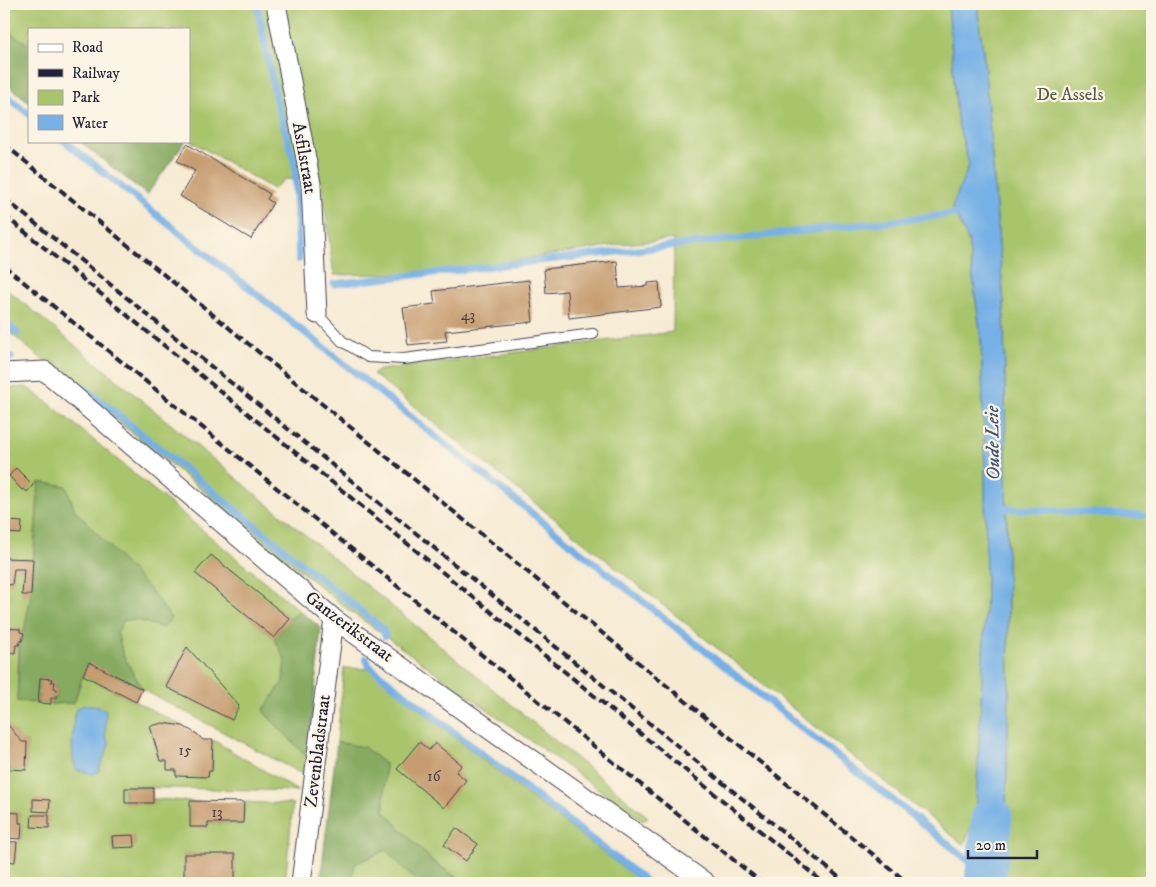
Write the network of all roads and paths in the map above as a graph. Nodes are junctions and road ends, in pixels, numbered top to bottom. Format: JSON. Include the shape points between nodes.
{"nodes":[{"id":1,"x":276,"y":4,"type":"edge"},
{"id":2,"x":317,"y":314,"type":"joint"},
{"id":3,"x":593,"y":334,"type":"dead end"},
{"id":4,"x":4,"y":373,"type":"edge"},
{"id":5,"x":334,"y":619,"type":"junction"},
{"id":6,"x":301,"y":883,"type":"edge"},
{"id":7,"x":706,"y":883,"type":"edge"}],
"edges":[{"from":1,"to":2,"type":"street","name":"Asfilstraat","via":[[311,184]]},
{"from":2,"to":3,"type":"lane","via":[[342,341],[368,357],[404,359]]},
{"from":4,"to":5,"type":"street","name":"Ganzerikstraat","via":[[45,372]]},
{"from":5,"to":6,"type":"street","name":"Zevenbladstraat"},
{"from":5,"to":7,"type":"street","name":"Ganzerikstraat"}]}
